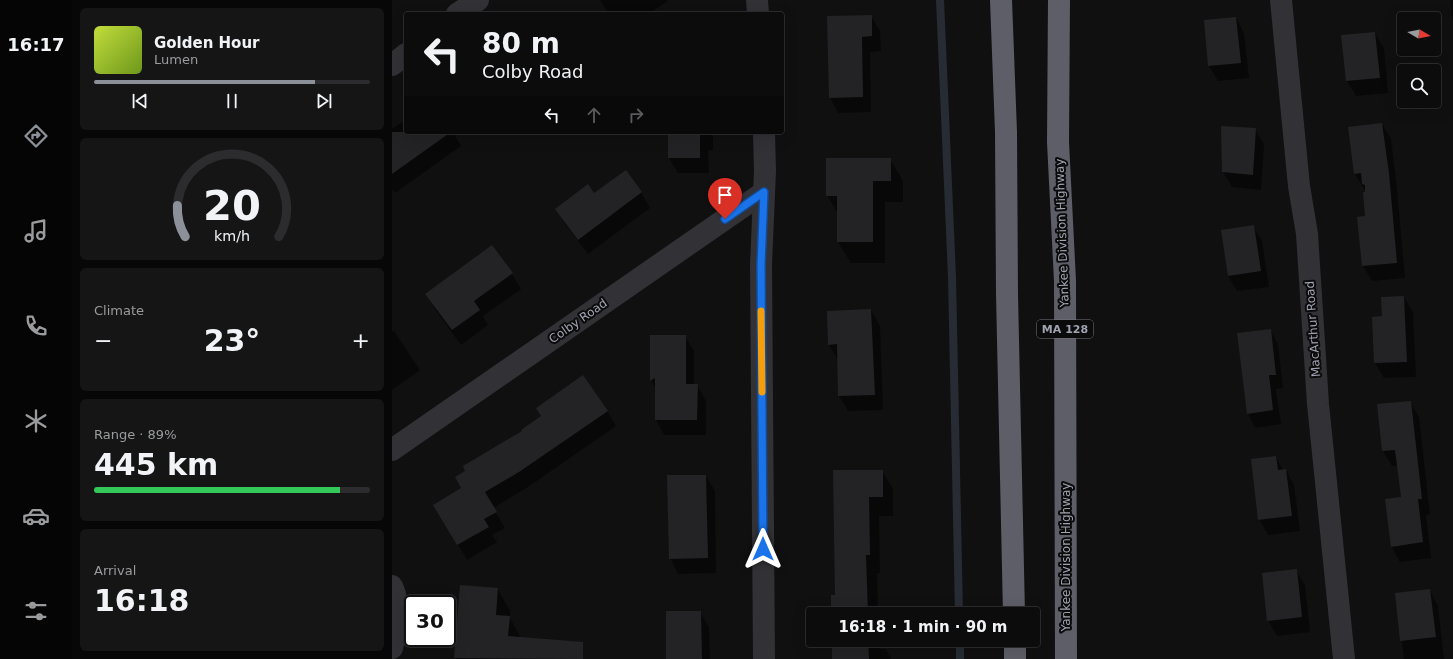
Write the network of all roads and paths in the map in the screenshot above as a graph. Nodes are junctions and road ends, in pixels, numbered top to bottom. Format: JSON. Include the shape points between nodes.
{"nodes":[{"id":1,"x":478,"y":0,"type":"edge"},
{"id":2,"x":757,"y":0,"type":"edge"},
{"id":3,"x":1001,"y":0,"type":"edge"},
{"id":4,"x":1059,"y":0,"type":"edge"},
{"id":5,"x":1281,"y":0,"type":"edge"},
{"id":6,"x":460,"y":12,"type":"edge"},
{"id":7,"x":758,"y":12,"type":"edge"},
{"id":8,"x":404,"y":56,"type":"edge"},
{"id":9,"x":392,"y":65,"type":"edge"},
{"id":10,"x":764,"y":134,"type":"edge"},
{"id":11,"x":764,"y":192,"type":"junction"},
{"id":12,"x":392,"y":450,"type":"edge"},
{"id":13,"x":392,"y":586,"type":"edge"},
{"id":14,"x":1014,"y":607,"type":"edge"},
{"id":15,"x":1015,"y":647,"type":"edge"},
{"id":16,"x":392,"y":648,"type":"edge"},
{"id":17,"x":764,"y":659,"type":"edge"},
{"id":18,"x":1015,"y":659,"type":"edge"},
{"id":19,"x":1066,"y":659,"type":"edge"},
{"id":20,"x":1344,"y":659,"type":"edge"}],
"edges":[{"from":1,"to":6,"type":"street"},
{"from":2,"to":7,"type":"street"},
{"from":3,"to":14,"type":"highway","via":[[1006,132]]},
{"from":4,"to":19,"type":"highway","name":"Yankee Division Highway","number":"MA 128","via":[[1058,142],[1065,281]]},
{"from":5,"to":20,"type":"street","name":"MacArthur Road","via":[[1299,186],[1307,234],[1318,404]]},
{"from":8,"to":9,"type":"street"},
{"from":10,"to":11,"type":"street"},
{"from":11,"to":12,"type":"street","name":"Colby Road"},
{"from":11,"to":17,"type":"street","via":[[761,272]]},
{"from":13,"to":16,"type":"street","via":[[395,594],[397,628]]},
{"from":15,"to":18,"type":"highway"}]}
